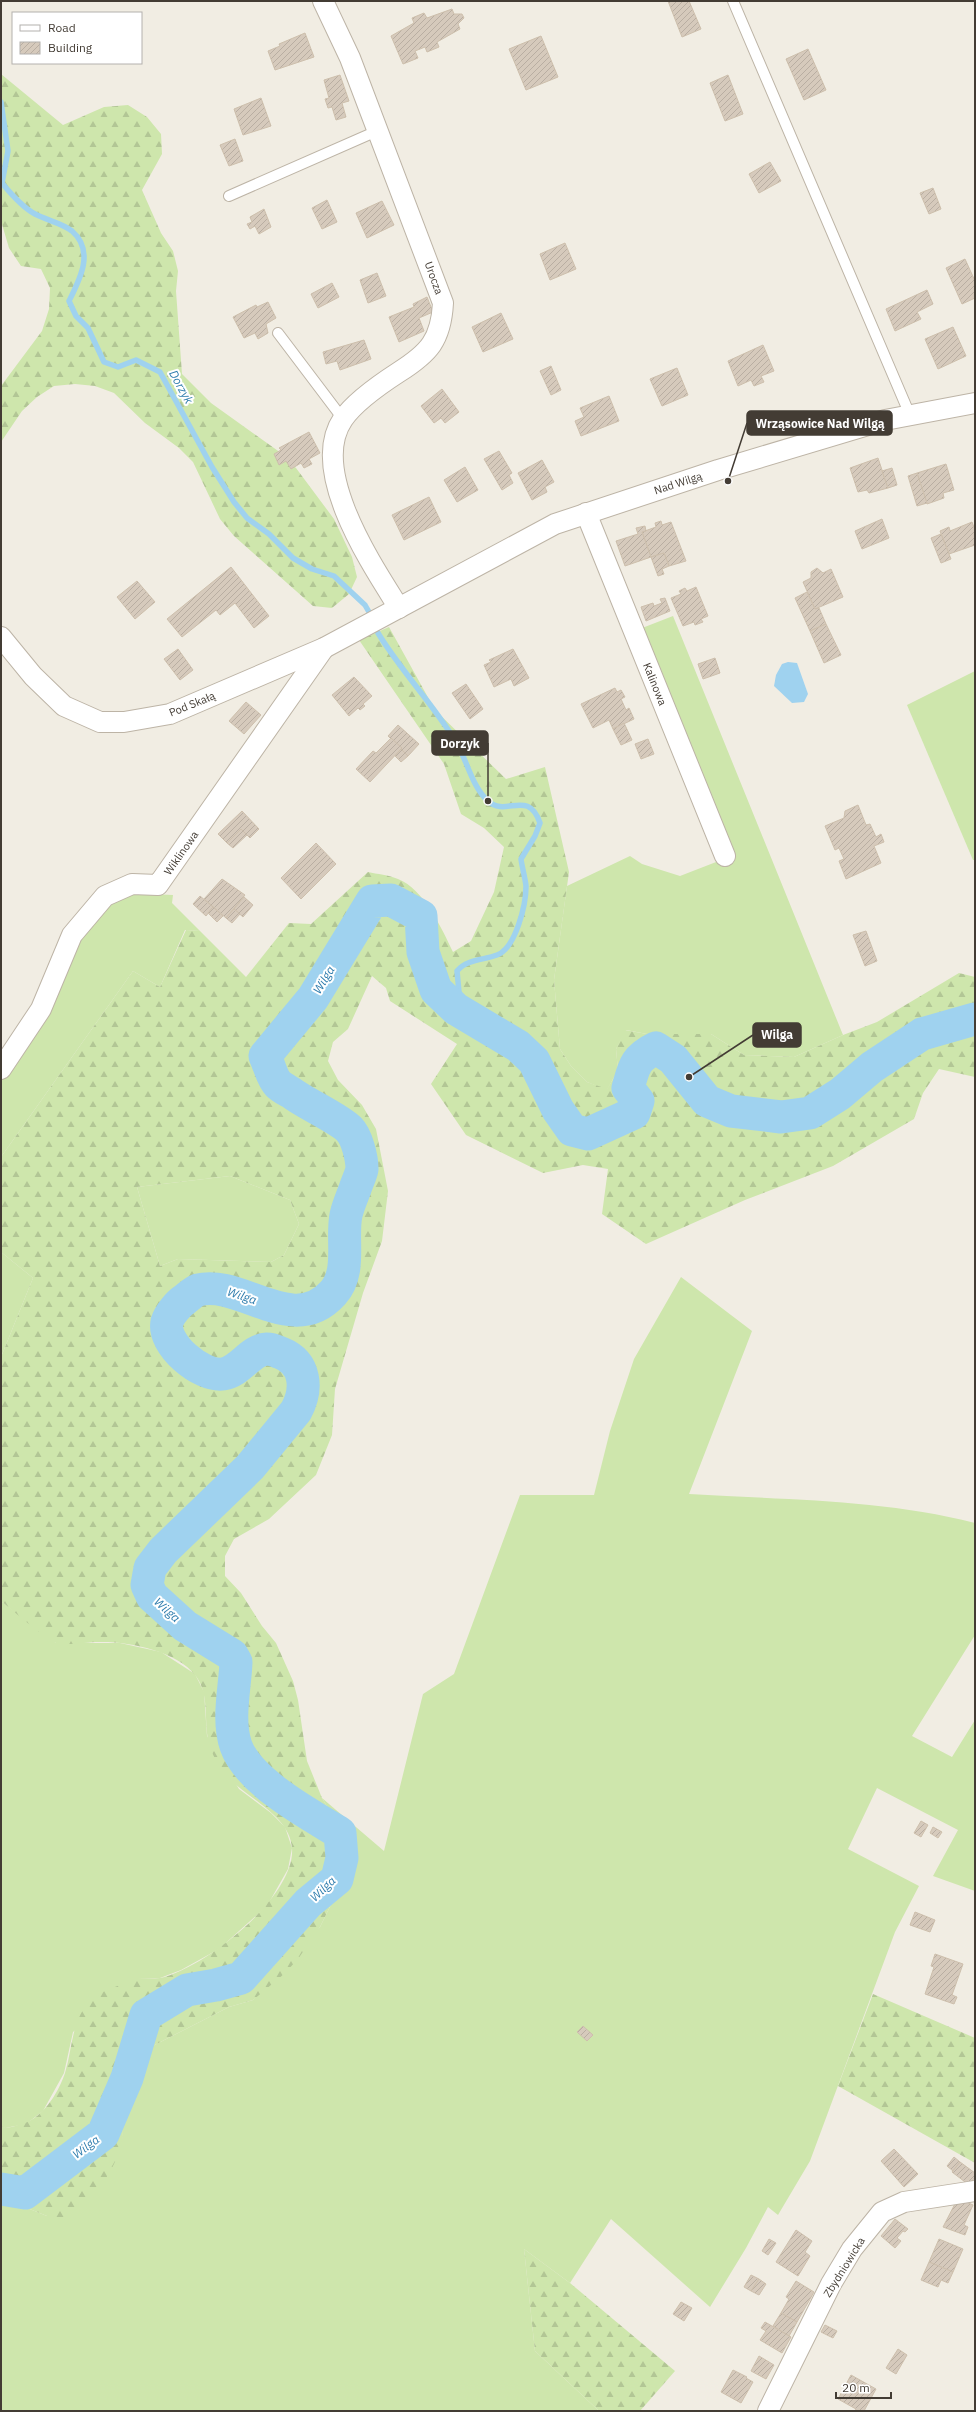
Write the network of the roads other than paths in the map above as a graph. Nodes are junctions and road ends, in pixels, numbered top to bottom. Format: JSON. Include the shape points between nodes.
{"nodes":[{"id":1,"x":323,"y":1,"type":"edge"},
{"id":2,"x":733,"y":1,"type":"edge"},
{"id":3,"x":377,"y":131,"type":"junction"},
{"id":4,"x":230,"y":196,"type":"dead end"},
{"id":5,"x":278,"y":333,"type":"dead end"},
{"id":6,"x":975,"y":403,"type":"edge"},
{"id":7,"x":910,"y":415,"type":"junction"},
{"id":8,"x":343,"y":419,"type":"junction"},
{"id":9,"x":586,"y":512,"type":"junction"},
{"id":10,"x":398,"y":608,"type":"junction"},
{"id":11,"x":1,"y":637,"type":"edge"},
{"id":12,"x":324,"y":648,"type":"junction"},
{"id":13,"x":725,"y":856,"type":"dead end"},
{"id":14,"x":1,"y":1069,"type":"edge"},
{"id":15,"x":975,"y":2191,"type":"edge"},
{"id":16,"x":768,"y":2411,"type":"edge"}],
"edges":[{"from":1,"to":3,"type":"street","name":"Urocza","via":[[350,58]]},
{"from":2,"to":7,"type":"lane"},
{"from":3,"to":4,"type":"lane"},
{"from":3,"to":8,"type":"street","name":"Urocza","via":[[443,303],[442,325],[430,346],[416,362],[367,396]]},
{"from":5,"to":8,"type":"lane"},
{"from":6,"to":7,"type":"street","name":"Nad Wilgą"},
{"from":7,"to":9,"type":"street","name":"Nad Wilgą","via":[[885,420]]},
{"from":8,"to":10,"type":"street","name":"Urocza","via":[[333,443],[336,481],[354,535]]},
{"from":9,"to":10,"type":"street","name":"Nad Wilgą","via":[[528,537]]},
{"from":9,"to":13,"type":"street","name":"Kalinowa"},
{"from":10,"to":12,"type":"street","name":"Pod Skałą"},
{"from":11,"to":12,"type":"street","name":"Pod Skałą","via":[[33,676],[64,706],[100,722],[124,722],[170,714]]},
{"from":12,"to":14,"type":"street","name":"Wiklinowa","via":[[158,885],[132,884],[106,896],[72,935],[41,1009]]},
{"from":15,"to":16,"type":"street","name":"Zbydniowicka","via":[[904,2202],[882,2212],[852,2249],[831,2284]]}]}
